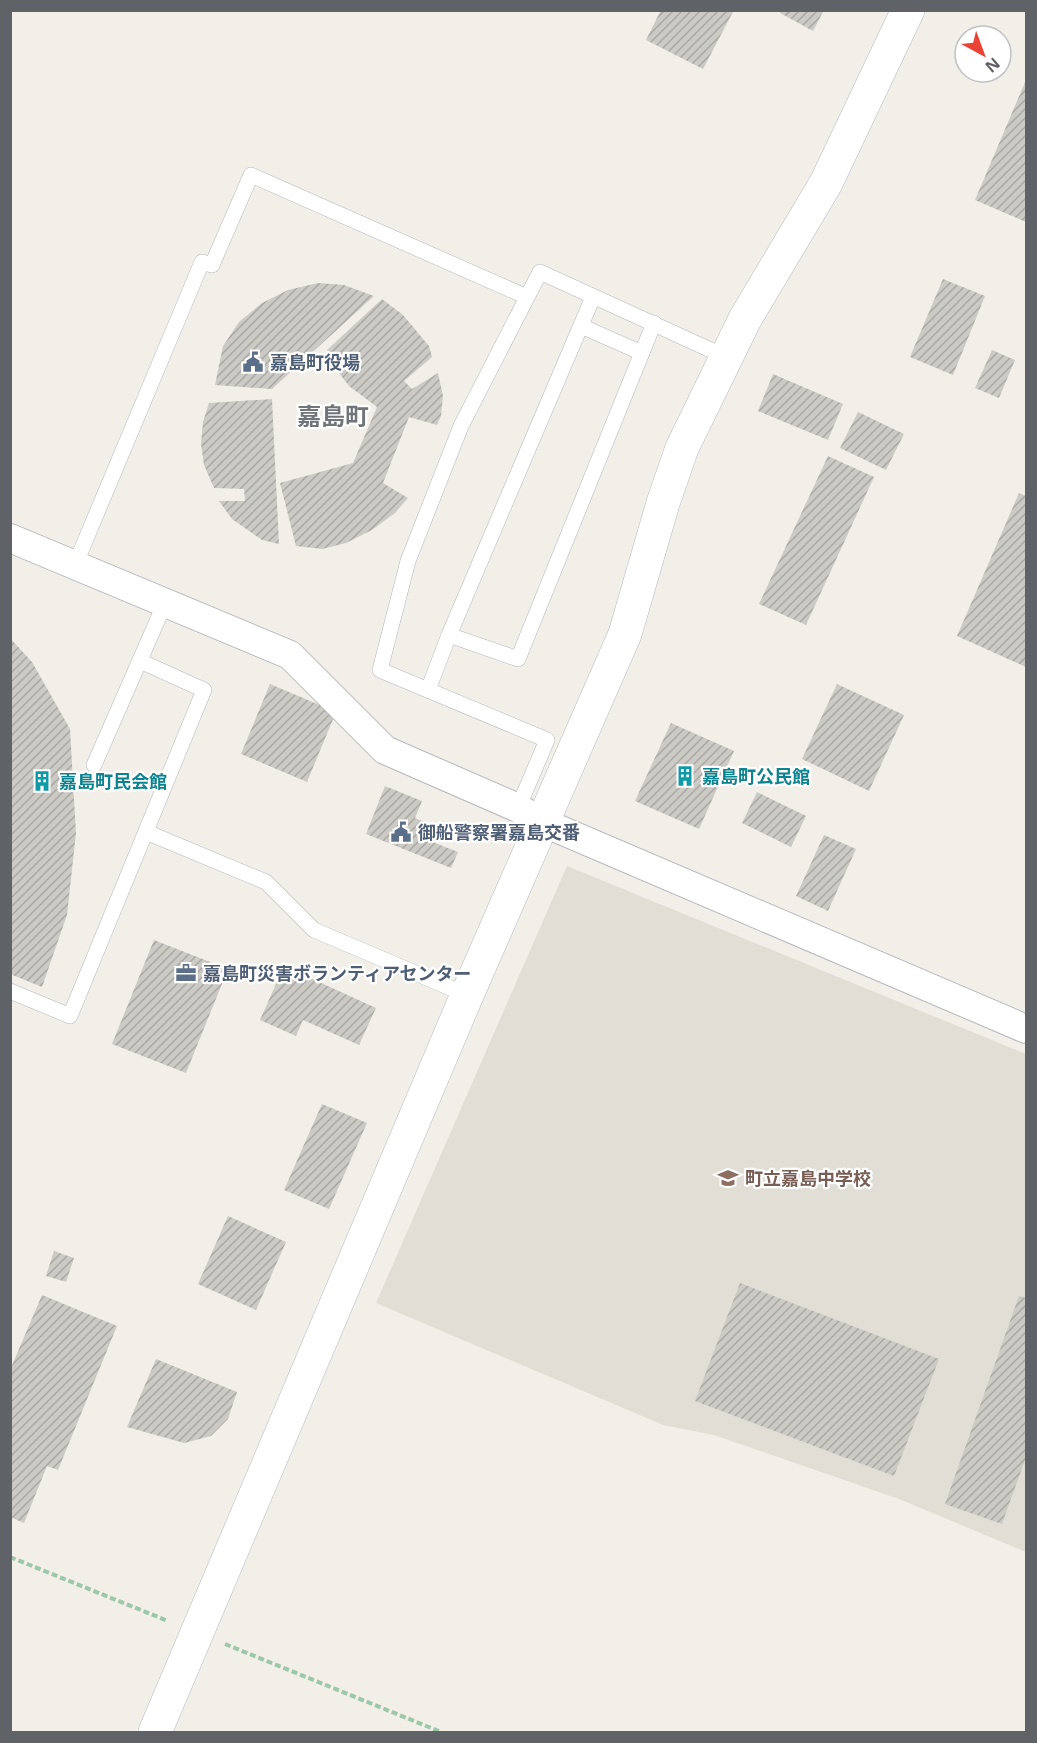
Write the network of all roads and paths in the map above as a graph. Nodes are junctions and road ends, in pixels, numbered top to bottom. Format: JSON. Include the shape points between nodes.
{"nodes":[{"id":1,"x":908,"y":10,"type":"edge"},
{"id":2,"x":527,"y":297,"type":"junction"},
{"id":3,"x":593,"y":297,"type":"junction"},
{"id":4,"x":654,"y":323,"type":"junction"},
{"id":5,"x":581,"y":326,"type":"junction"},
{"id":6,"x":642,"y":353,"type":"junction"},
{"id":7,"x":726,"y":357,"type":"junction"},
{"id":8,"x":10,"y":538,"type":"edge"},
{"id":9,"x":75,"y":565,"type":"junction"},
{"id":10,"x":165,"y":603,"type":"junction"},
{"id":11,"x":448,"y":635,"type":"junction"},
{"id":12,"x":140,"y":661,"type":"junction"},
{"id":13,"x":428,"y":690,"type":"junction"},
{"id":14,"x":94,"y":765,"type":"dead end"},
{"id":15,"x":530,"y":815,"type":"junction"},
{"id":16,"x":146,"y":832,"type":"junction"},
{"id":17,"x":10,"y":991,"type":"edge"},
{"id":18,"x":467,"y":995,"type":"junction"},
{"id":19,"x":1026,"y":1029,"type":"edge"},
{"id":20,"x":10,"y":1557,"type":"edge"},
{"id":21,"x":196,"y":1632,"type":"junction"},
{"id":22,"x":156,"y":1732,"type":"edge"},
{"id":23,"x":441,"y":1732,"type":"edge"}],
"edges":[{"from":1,"to":7,"type":"street","via":[[826,183]]},
{"from":2,"to":3,"type":"lane","via":[[540,272]]},
{"from":2,"to":9,"type":"lane","via":[[251,175],[212,265],[202,262]]},
{"from":2,"to":13,"type":"lane","via":[[461,426],[408,561],[380,670]]},
{"from":3,"to":4,"type":"lane"},
{"from":3,"to":5,"type":"lane"},
{"from":4,"to":6,"type":"lane"},
{"from":4,"to":7,"type":"lane"},
{"from":5,"to":6,"type":"lane"},
{"from":5,"to":11,"type":"lane"},
{"from":6,"to":11,"type":"lane","via":[[518,659]]},
{"from":7,"to":15,"type":"street","via":[[682,448],[626,634]]},
{"from":8,"to":9,"type":"street"},
{"from":9,"to":10,"type":"street"},
{"from":10,"to":12,"type":"lane"},
{"from":10,"to":15,"type":"street","via":[[290,655],[385,750]]},
{"from":11,"to":13,"type":"lane"},
{"from":12,"to":14,"type":"lane"},
{"from":12,"to":16,"type":"lane","via":[[204,690]]},
{"from":13,"to":15,"type":"lane","via":[[547,740]]},
{"from":15,"to":18,"type":"street"},
{"from":15,"to":19,"type":"street"},
{"from":16,"to":17,"type":"lane","via":[[70,1016]]},
{"from":16,"to":18,"type":"lane","via":[[266,882],[314,930]]},
{"from":18,"to":21,"type":"street"},
{"from":20,"to":21,"type":"path"},
{"from":21,"to":22,"type":"street"},
{"from":21,"to":23,"type":"path"}]}
